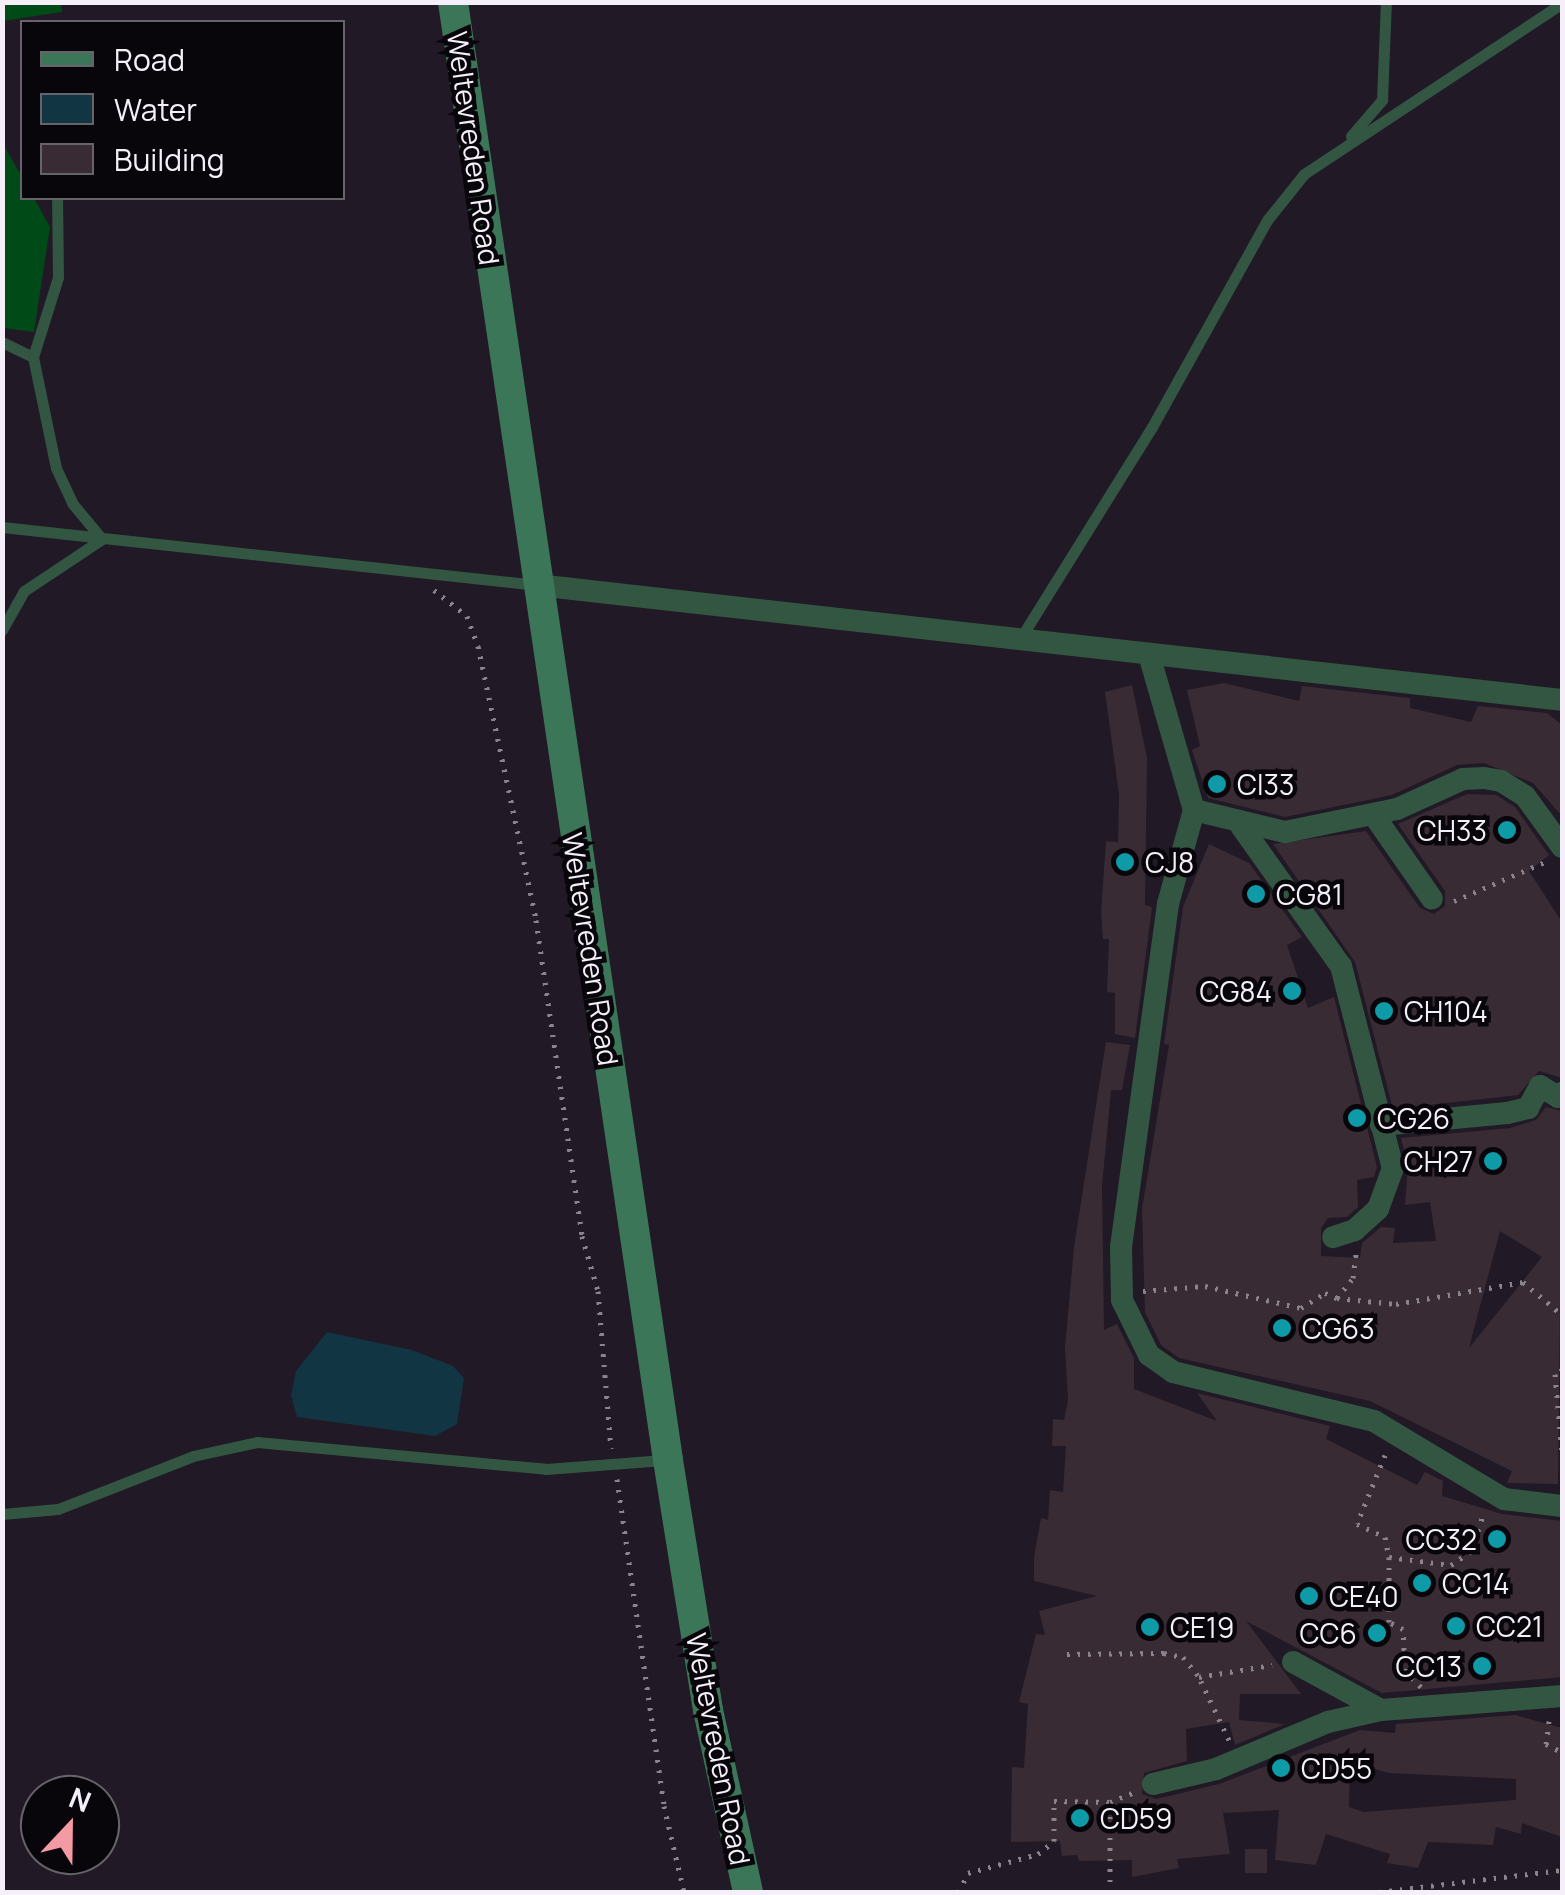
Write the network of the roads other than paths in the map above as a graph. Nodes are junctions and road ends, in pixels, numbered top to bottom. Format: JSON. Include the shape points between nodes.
{"nodes":[{"id":1,"x":453,"y":2,"type":"edge"},
{"id":2,"x":1386,"y":2,"type":"edge"},
{"id":3,"x":1562,"y":3,"type":"edge"},
{"id":4,"x":1344,"y":142,"type":"junction"},
{"id":5,"x":57,"y":200,"type":"edge"},
{"id":6,"x":2,"y":342,"type":"edge"},
{"id":7,"x":33,"y":357,"type":"junction"},
{"id":8,"x":2,"y":528,"type":"edge"},
{"id":9,"x":102,"y":539,"type":"junction"},
{"id":10,"x":537,"y":584,"type":"junction"},
{"id":11,"x":2,"y":630,"type":"edge"},
{"id":12,"x":1018,"y":642,"type":"junction"},
{"id":13,"x":1150,"y":658,"type":"junction"},
{"id":14,"x":1562,"y":700,"type":"edge"},
{"id":15,"x":1194,"y":810,"type":"junction"},
{"id":16,"x":1373,"y":814,"type":"junction"},
{"id":17,"x":1241,"y":826,"type":"junction"},
{"id":18,"x":1562,"y":847,"type":"edge"},
{"id":19,"x":1432,"y":899,"type":"road end"},
{"id":20,"x":1562,"y":1093,"type":"edge"},
{"id":21,"x":1381,"y":1125,"type":"junction"},
{"id":22,"x":1344,"y":1234,"type":"road end"},
{"id":23,"x":668,"y":1460,"type":"junction"},
{"id":24,"x":1562,"y":1506,"type":"edge"},
{"id":25,"x":2,"y":1514,"type":"edge"},
{"id":26,"x":1294,"y":1662,"type":"road end"},
{"id":27,"x":1557,"y":1695,"type":"edge"},
{"id":28,"x":1381,"y":1710,"type":"junction"},
{"id":29,"x":1153,"y":1784,"type":"road end"},
{"id":30,"x":748,"y":1892,"type":"edge"}],
"edges":[{"from":1,"to":10,"type":"street","name":"Weltevreden Road"},
{"from":2,"to":4,"type":"lane","via":[[1382,100]]},
{"from":3,"to":4,"type":"lane","via":[[1454,80]]},
{"from":4,"to":12,"type":"lane","via":[[1304,174],[1268,219],[1152,428]]},
{"from":5,"to":7,"type":"lane","via":[[58,278]]},
{"from":6,"to":7,"type":"lane"},
{"from":7,"to":9,"type":"lane","via":[[56,468],[72,503]]},
{"from":8,"to":9,"type":"lane"},
{"from":9,"to":10,"type":"lane"},
{"from":9,"to":11,"type":"lane","via":[[24,591]]},
{"from":10,"to":12,"type":"street"},
{"from":10,"to":23,"type":"street","name":"Weltevreden Road"},
{"from":12,"to":13,"type":"street"},
{"from":13,"to":14,"type":"street"},
{"from":13,"to":15,"type":"street"},
{"from":15,"to":17,"type":"street"},
{"from":15,"to":24,"type":"street","via":[[1168,904],[1120,1247],[1122,1300],[1148,1355],[1173,1372],[1374,1421],[1490,1491],[1543,1508]]},
{"from":16,"to":17,"type":"street","via":[[1285,832]]},
{"from":16,"to":18,"type":"street","via":[[1463,778],[1501,780],[1525,796]]},
{"from":16,"to":19,"type":"street"},
{"from":17,"to":21,"type":"street","via":[[1341,966]]},
{"from":20,"to":21,"type":"street","via":[[1558,1097],[1540,1086],[1528,1108]]},
{"from":21,"to":22,"type":"street","via":[[1391,1181],[1378,1209]]},
{"from":23,"to":25,"type":"lane","via":[[546,1470],[256,1442],[158,1468],[58,1509]]},
{"from":23,"to":30,"type":"street","name":"Weltevreden Road","via":[[708,1710]]},
{"from":26,"to":28,"type":"street"},
{"from":27,"to":28,"type":"street"},
{"from":28,"to":29,"type":"street"}]}
